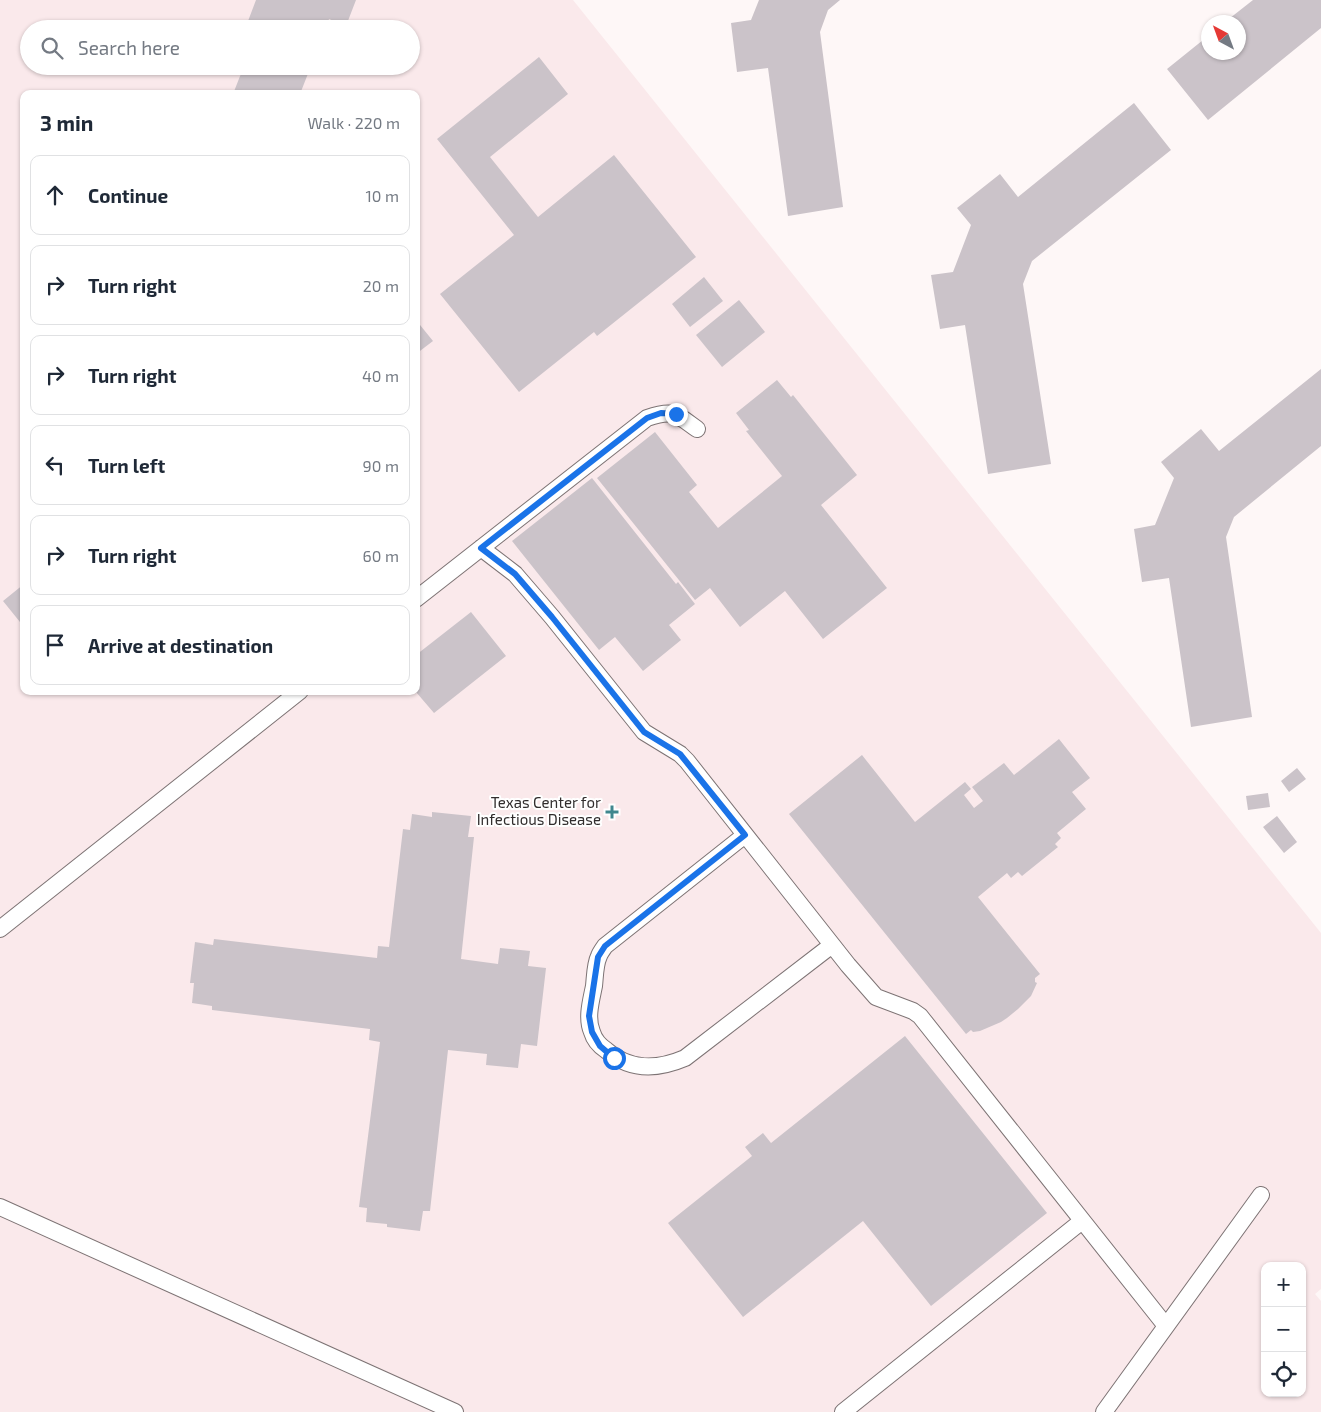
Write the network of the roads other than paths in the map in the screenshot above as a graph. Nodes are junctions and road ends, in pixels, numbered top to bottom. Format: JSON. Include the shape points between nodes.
{"nodes":[{"id":1,"x":697,"y":429,"type":"dead end"},
{"id":2,"x":481,"y":548,"type":"junction"},
{"id":3,"x":420,"y":596,"type":"edge"},
{"id":4,"x":295,"y":695,"type":"edge"},
{"id":5,"x":745,"y":835,"type":"junction"},
{"id":6,"x":0,"y":929,"type":"edge"},
{"id":7,"x":832,"y":945,"type":"junction"},
{"id":8,"x":1261,"y":1194,"type":"dead end"},
{"id":9,"x":0,"y":1206,"type":"edge"},
{"id":10,"x":1082,"y":1221,"type":"junction"},
{"id":11,"x":1166,"y":1326,"type":"junction"},
{"id":12,"x":455,"y":1412,"type":"edge"},
{"id":13,"x":843,"y":1412,"type":"edge"},
{"id":14,"x":1104,"y":1412,"type":"edge"}],
"edges":[{"from":1,"to":2,"type":"lane","via":[[676,414],[661,413],[647,418]]},
{"from":2,"to":3,"type":"lane"},
{"from":2,"to":5,"type":"lane","via":[[515,574],[644,732],[680,754]]},
{"from":4,"to":6,"type":"lane"},
{"from":5,"to":7,"type":"lane"},
{"from":5,"to":7,"type":"lane","via":[[605,946],[598,957],[589,1016],[592,1032],[600,1046],[614,1058],[643,1067],[657,1067],[685,1058]]},
{"from":7,"to":10,"type":"lane","via":[[876,997],[920,1016]]},
{"from":8,"to":11,"type":"lane"},
{"from":9,"to":12,"type":"lane"},
{"from":10,"to":11,"type":"lane"},
{"from":10,"to":13,"type":"lane"},
{"from":11,"to":14,"type":"lane"}]}
